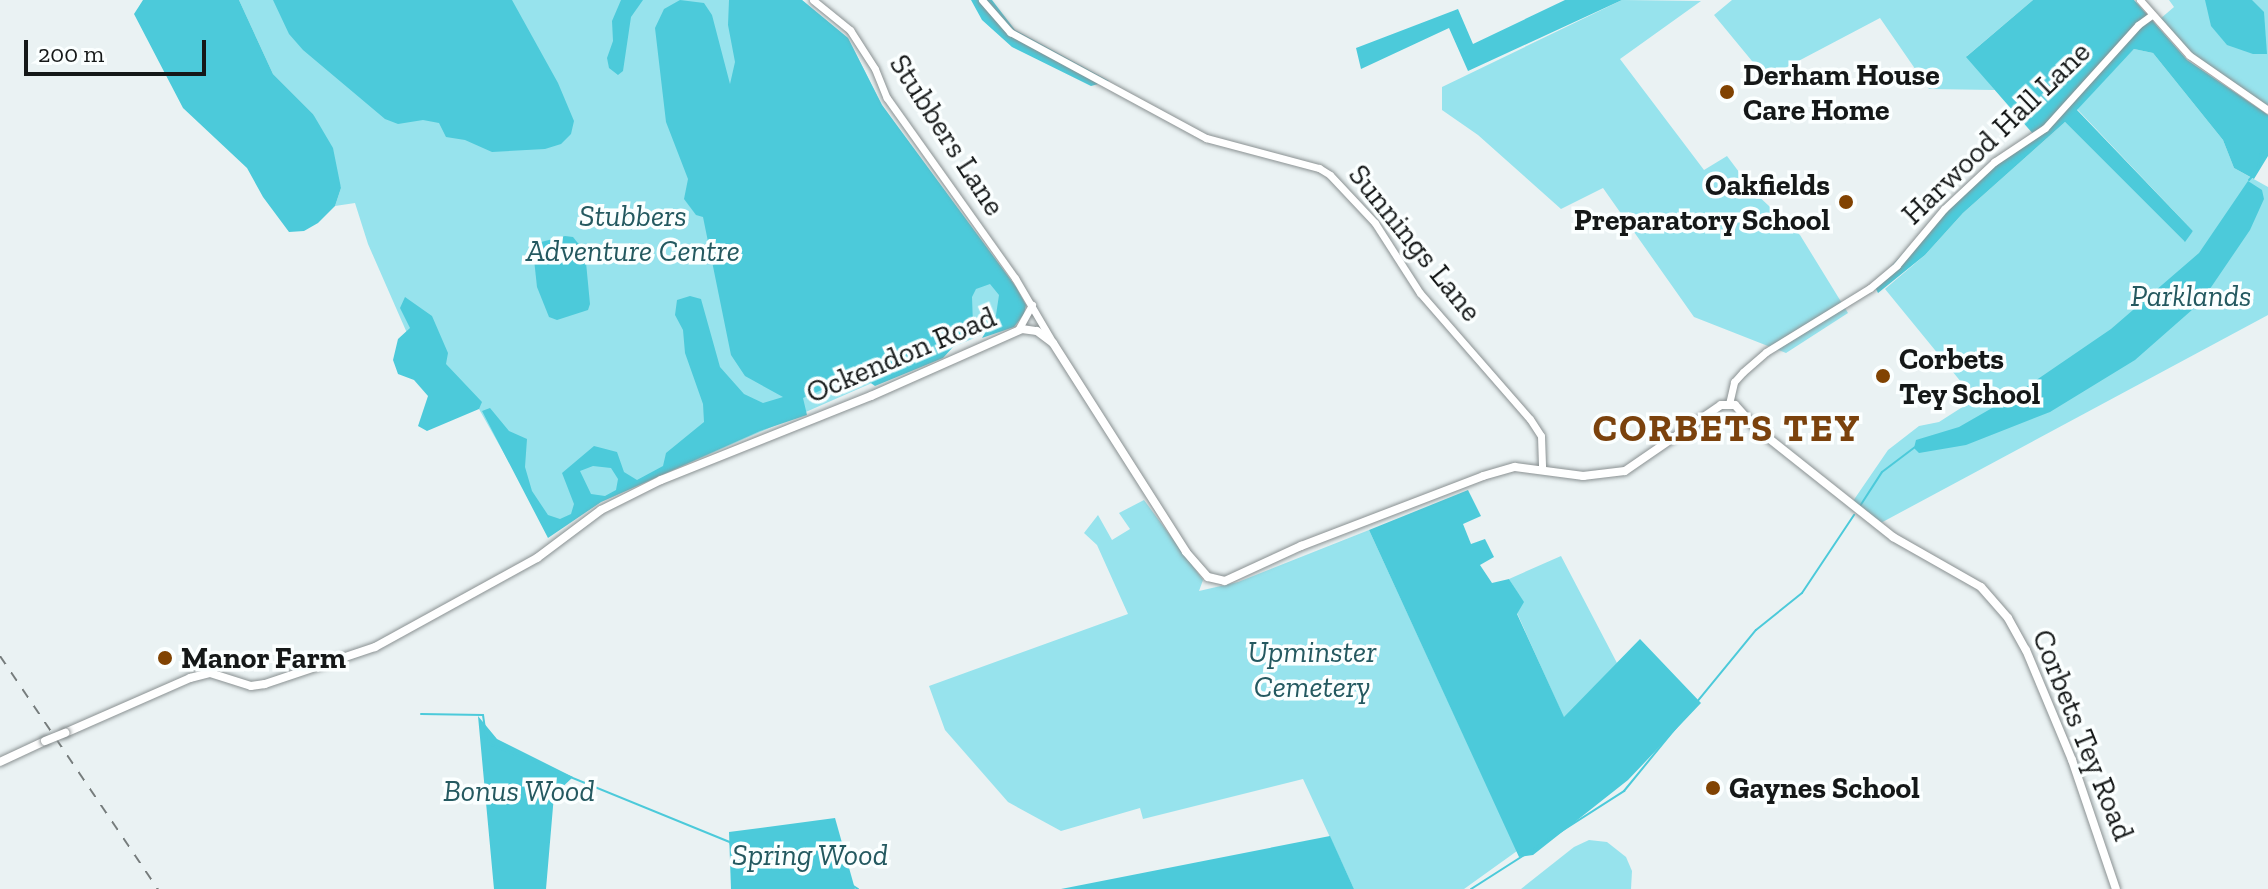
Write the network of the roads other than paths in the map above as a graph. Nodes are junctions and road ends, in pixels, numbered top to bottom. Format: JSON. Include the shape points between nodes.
{"nodes":[{"id":1,"x":813,"y":0,"type":"edge"},
{"id":2,"x":982,"y":0,"type":"edge"},
{"id":3,"x":2140,"y":0,"type":"edge"},
{"id":4,"x":2152,"y":15,"type":"junction"},
{"id":5,"x":2268,"y":110,"type":"edge"},
{"id":6,"x":1032,"y":305,"type":"junction"},
{"id":7,"x":1018,"y":330,"type":"junction"},
{"id":8,"x":1053,"y":343,"type":"junction"},
{"id":9,"x":1729,"y":404,"type":"junction"},
{"id":10,"x":1542,"y":469,"type":"junction"},
{"id":11,"x":0,"y":762,"type":"edge"},
{"id":12,"x":2116,"y":889,"type":"edge"}],
"edges":[{"from":1,"to":6,"type":"street","name":"Stubbers Lane","via":[[850,30],[903,122]]},
{"from":2,"to":10,"type":"street","name":"Sunnings Lane","via":[[1010,32],[1206,138],[1330,175],[1375,223],[1420,293],[1530,419],[1541,436]]},
{"from":3,"to":4,"type":"street"},
{"from":4,"to":5,"type":"street","via":[[2189,55]]},
{"from":4,"to":9,"type":"street","name":"Harwood Hall Lane","via":[[2045,128],[1994,162],[1944,209],[1897,265],[1743,372],[1734,382]]},
{"from":6,"to":7,"type":"street"},
{"from":6,"to":8,"type":"street","name":"Stubbers Lane"},
{"from":7,"to":8,"type":"main road","name":"Ockendon Road","via":[[1037,331]]},
{"from":7,"to":11,"type":"main road","name":"Ockendon Road","bridge":true,"via":[[661,480],[601,510],[537,558],[375,647],[265,684],[251,686],[210,673],[190,678]]},
{"from":8,"to":10,"type":"main road","via":[[1186,552],[1215,580],[1234,579],[1301,546],[1483,476],[1515,467]]},
{"from":9,"to":10,"type":"main road","via":[[1712,410],[1625,471],[1583,476]]},
{"from":9,"to":12,"type":"main road","name":"Corbets Tey Road","via":[[1893,537],[1981,587],[1997,605],[2026,650],[2090,806]]}]}
